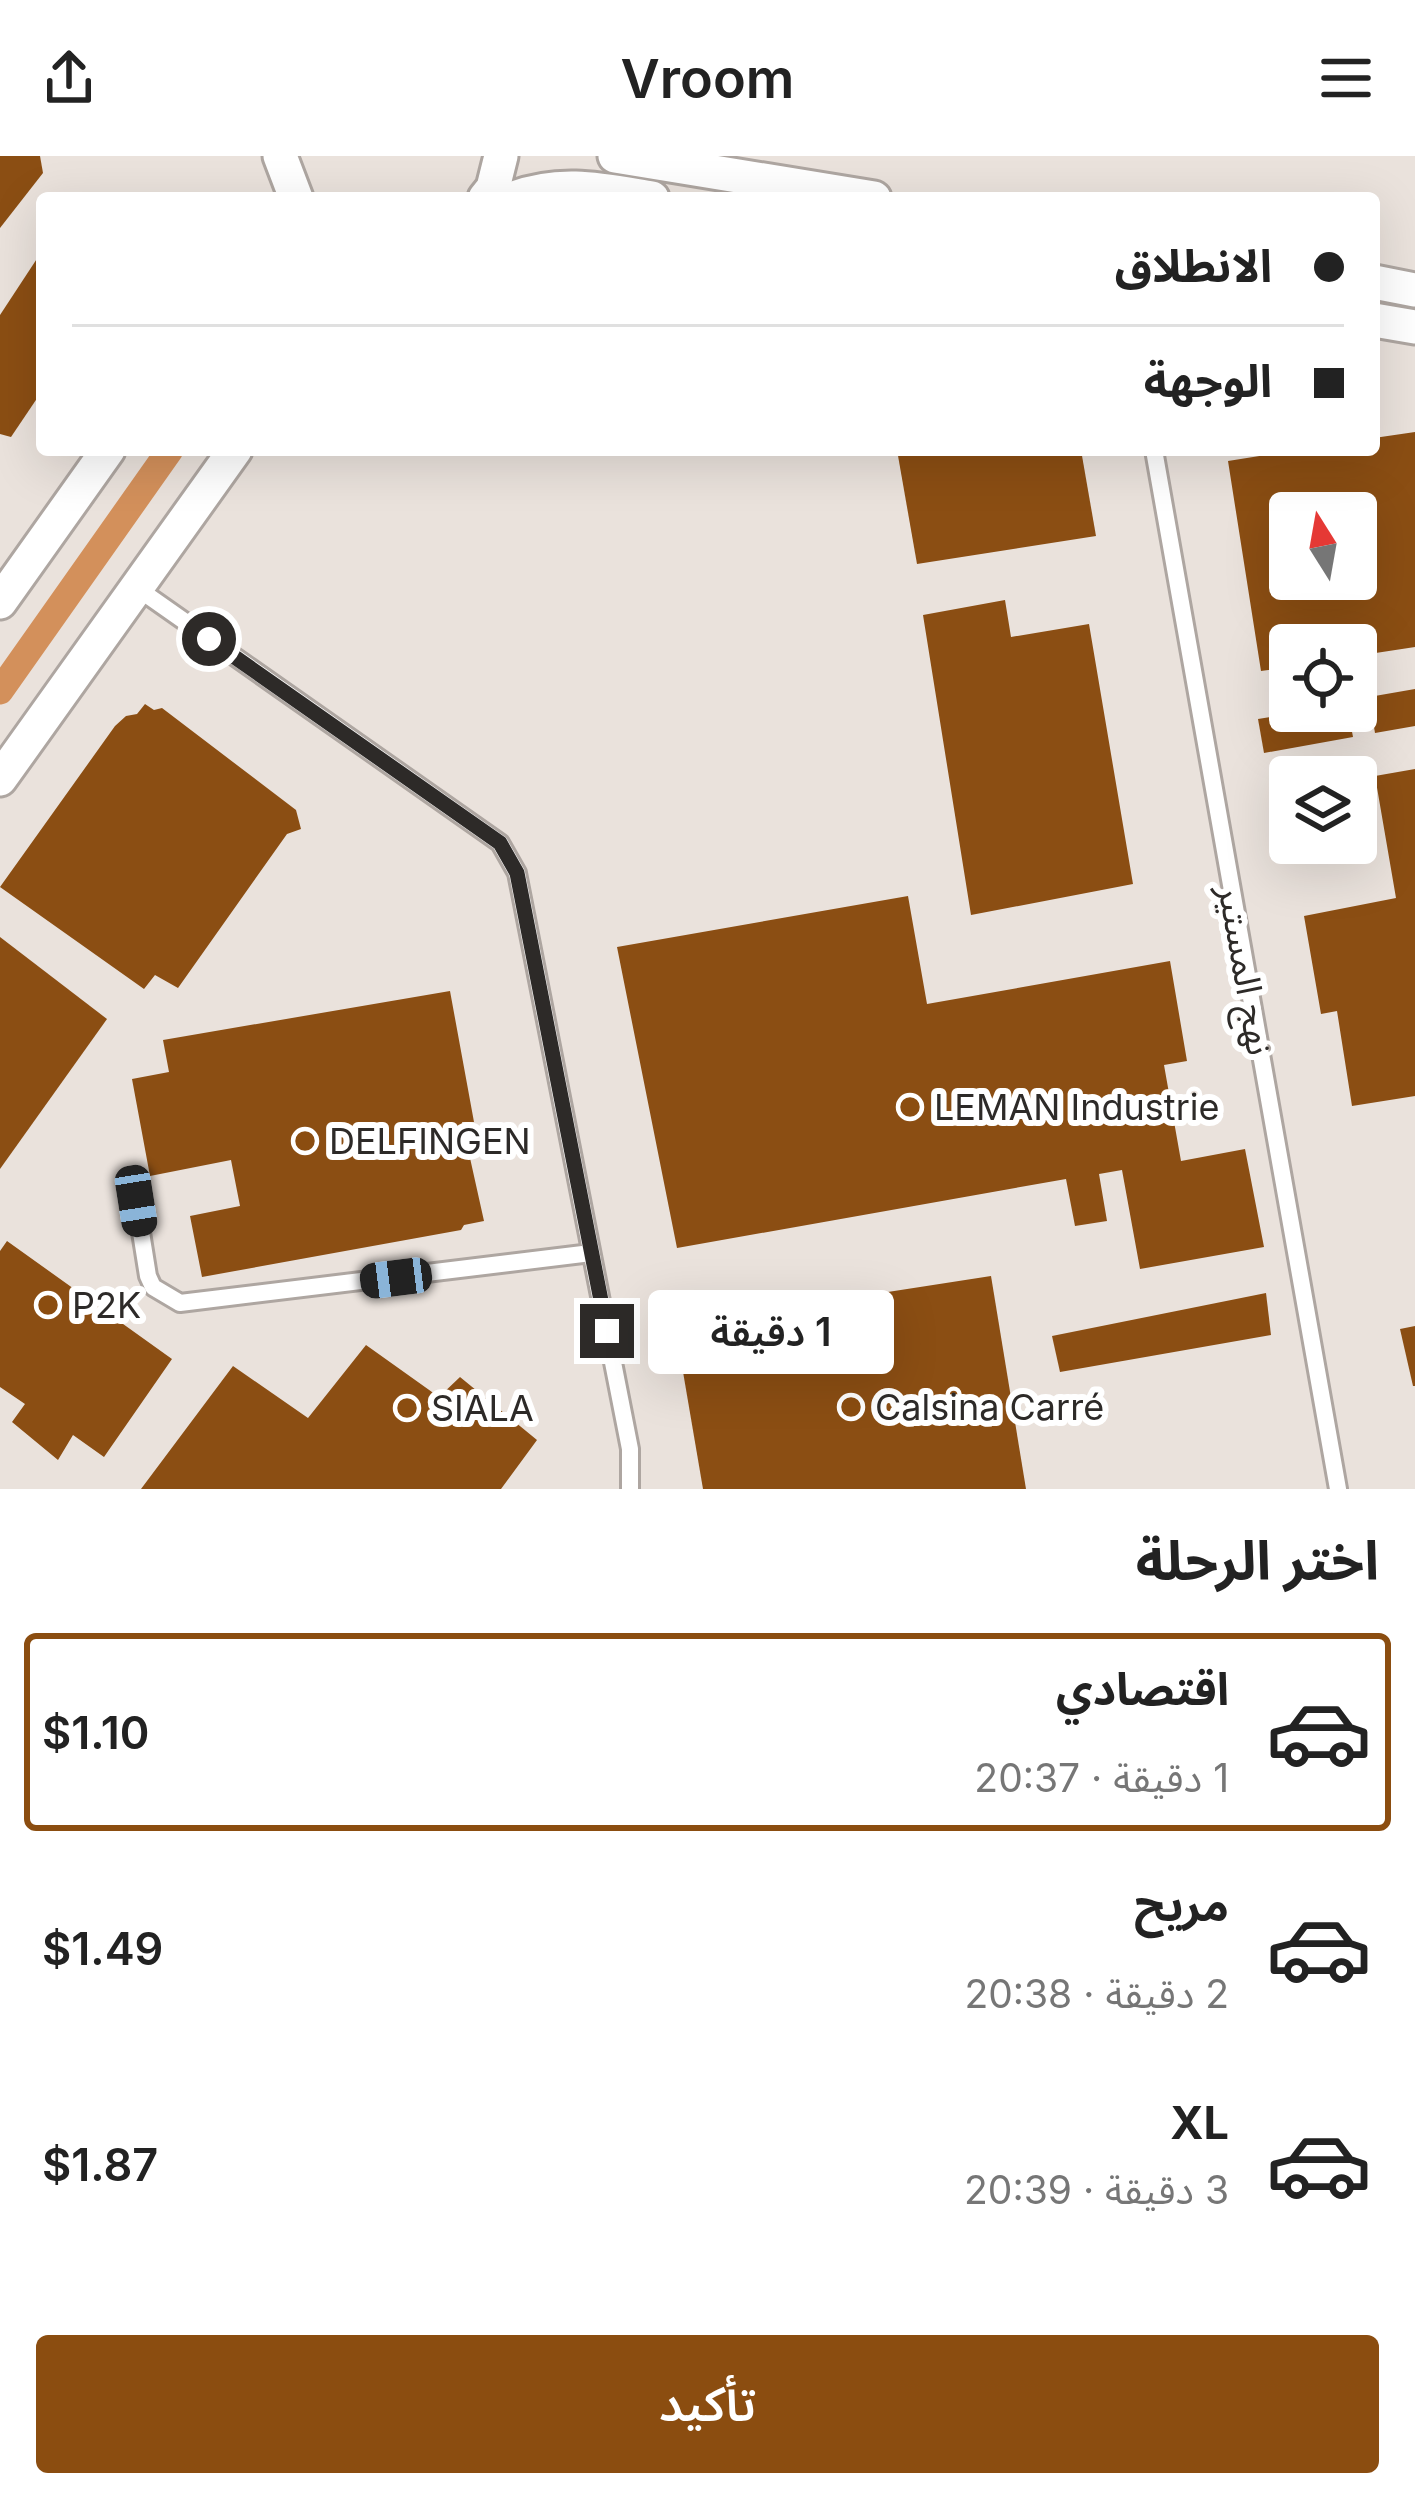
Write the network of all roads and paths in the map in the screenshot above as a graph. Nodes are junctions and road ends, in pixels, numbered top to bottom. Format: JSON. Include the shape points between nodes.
{"nodes":[{"id":1,"x":278,"y":156,"type":"edge"},
{"id":2,"x":502,"y":156,"type":"edge"},
{"id":3,"x":616,"y":156,"type":"edge"},
{"id":4,"x":273,"y":192,"type":"edge"},
{"id":5,"x":293,"y":192,"type":"edge"},
{"id":6,"x":490,"y":192,"type":"edge"},
{"id":7,"x":529,"y":192,"type":"edge"},
{"id":8,"x":613,"y":192,"type":"edge"},
{"id":9,"x":837,"y":192,"type":"edge"},
{"id":10,"x":1380,"y":283,"type":"edge"},
{"id":11,"x":1415,"y":290,"type":"edge"},
{"id":12,"x":1380,"y":321,"type":"edge"},
{"id":13,"x":1415,"y":327,"type":"edge"},
{"id":14,"x":104,"y":456,"type":"edge"},
{"id":15,"x":231,"y":456,"type":"edge"},
{"id":16,"x":1155,"y":456,"type":"edge"},
{"id":17,"x":136,"y":588,"type":"junction"},
{"id":18,"x":0,"y":602,"type":"edge"},
{"id":19,"x":0,"y":779,"type":"edge"},
{"id":20,"x":136,"y":1201,"type":"dead end"},
{"id":21,"x":592,"y":1253,"type":"junction"},
{"id":22,"x":630,"y":1489,"type":"edge"},
{"id":23,"x":1339,"y":1489,"type":"edge"}],
"edges":[{"from":1,"to":4,"type":"street"},
{"from":1,"to":5,"type":"street"},
{"from":2,"to":6,"type":"street"},
{"from":3,"to":9,"type":"street"},
{"from":7,"to":8,"type":"street","via":[[567,185]]},
{"from":10,"to":11,"type":"street"},
{"from":12,"to":13,"type":"street"},
{"from":14,"to":18,"type":"street"},
{"from":15,"to":17,"type":"street"},
{"from":16,"to":23,"type":"lane","name":"نهج المستير"},
{"from":17,"to":19,"type":"street"},
{"from":17,"to":21,"type":"lane","via":[[500,843],[517,873]]},
{"from":20,"to":21,"type":"lane","via":[[148,1276],[180,1303]]},
{"from":21,"to":22,"type":"lane"}]}
